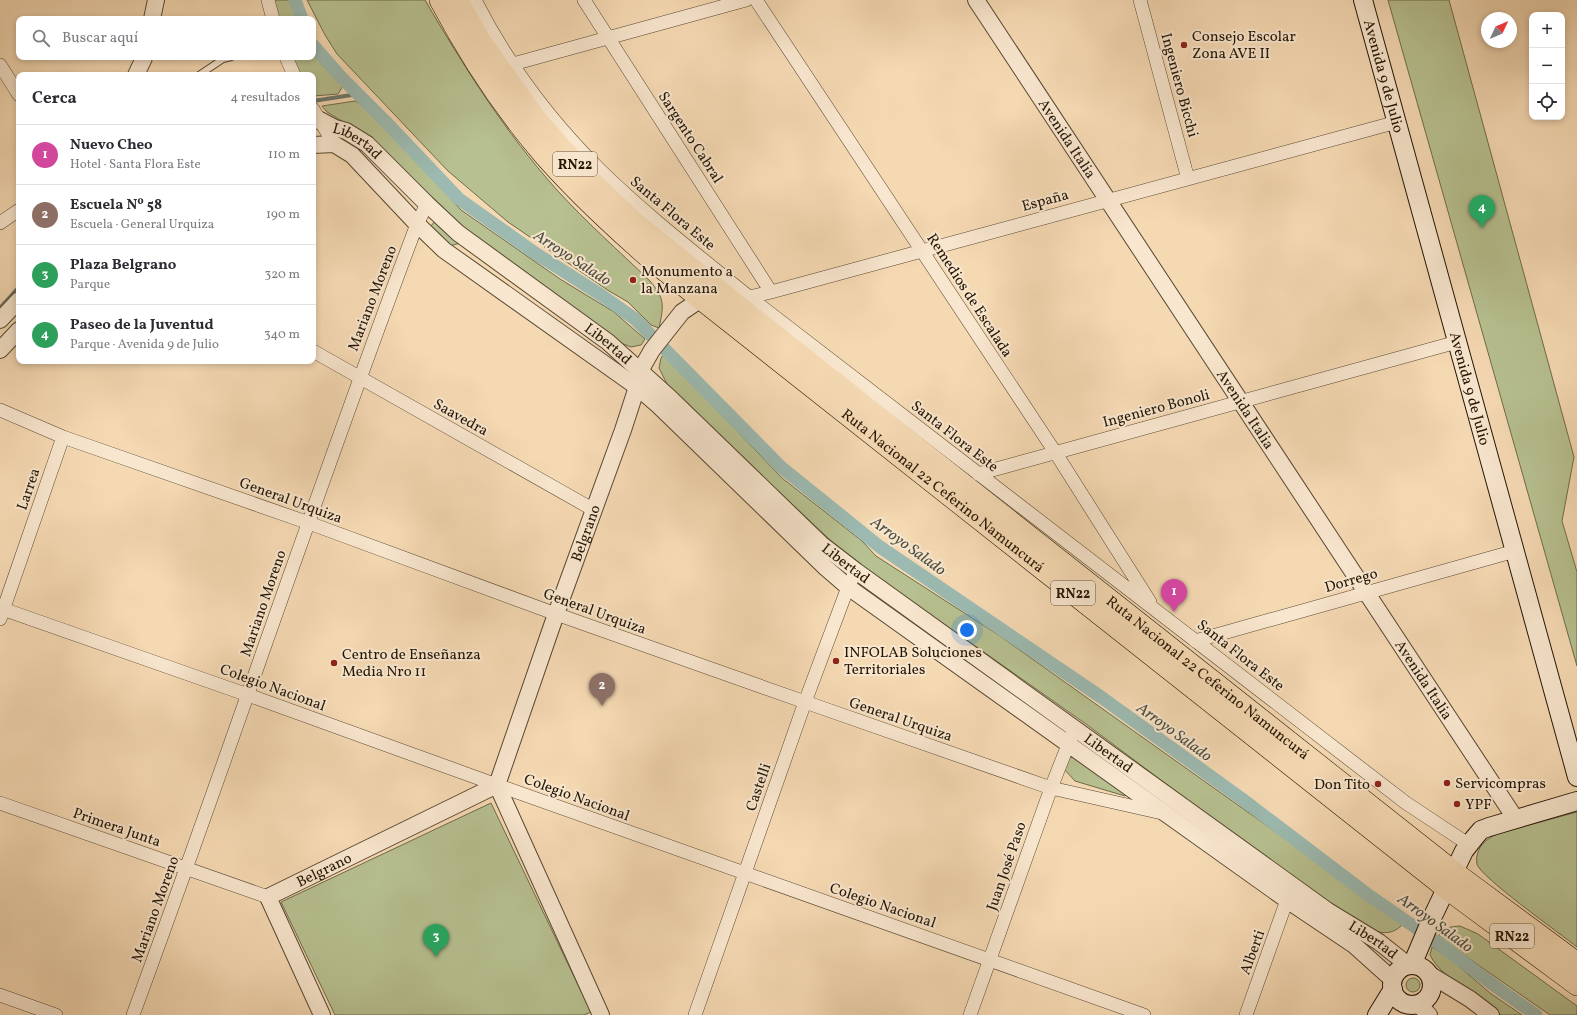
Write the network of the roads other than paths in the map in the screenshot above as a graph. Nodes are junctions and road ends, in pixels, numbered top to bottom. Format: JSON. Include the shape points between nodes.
{"nodes":[{"id":1,"x":156,"y":0,"type":"edge"},
{"id":2,"x":268,"y":0,"type":"edge"},
{"id":3,"x":440,"y":0,"type":"edge"},
{"id":4,"x":458,"y":0,"type":"edge"},
{"id":5,"x":475,"y":0,"type":"edge"},
{"id":6,"x":584,"y":0,"type":"edge"},
{"id":7,"x":746,"y":0,"type":"edge"},
{"id":8,"x":756,"y":0,"type":"edge"},
{"id":9,"x":976,"y":0,"type":"edge"},
{"id":10,"x":1140,"y":0,"type":"edge"},
{"id":11,"x":1363,"y":0,"type":"edge"},
{"id":12,"x":153,"y":16,"type":"edge"},
{"id":13,"x":272,"y":16,"type":"edge"},
{"id":14,"x":608,"y":38,"type":"junction"},
{"id":15,"x":143,"y":60,"type":"edge"},
{"id":16,"x":144,"y":60,"type":"edge"},
{"id":17,"x":222,"y":60,"type":"edge"},
{"id":18,"x":287,"y":60,"type":"edge"},
{"id":19,"x":513,"y":64,"type":"junction"},
{"id":20,"x":0,"y":65,"type":"edge"},
{"id":21,"x":137,"y":72,"type":"edge"},
{"id":22,"x":142,"y":72,"type":"edge"},
{"id":23,"x":204,"y":72,"type":"edge"},
{"id":24,"x":293,"y":72,"type":"edge"},
{"id":25,"x":16,"y":89,"type":"edge"},
{"id":26,"x":316,"y":116,"type":"edge"},
{"id":27,"x":316,"y":117,"type":"edge"},
{"id":28,"x":1397,"y":122,"type":"junction"},
{"id":29,"x":334,"y":144,"type":"junction"},
{"id":30,"x":316,"y":145,"type":"edge"},
{"id":31,"x":1188,"y":179,"type":"junction"},
{"id":32,"x":1108,"y":200,"type":"junction"},
{"id":33,"x":427,"y":204,"type":"junction"},
{"id":34,"x":16,"y":212,"type":"edge"},
{"id":35,"x":0,"y":223,"type":"edge"},
{"id":36,"x":416,"y":224,"type":"junction"},
{"id":37,"x":922,"y":251,"type":"junction"},
{"id":38,"x":771,"y":292,"type":"junction"},
{"id":39,"x":728,"y":297,"type":"junction"},
{"id":40,"x":749,"y":297,"type":"junction"},
{"id":41,"x":700,"y":299,"type":"junction"},
{"id":42,"x":16,"y":303,"type":"edge"},
{"id":43,"x":0,"y":320,"type":"edge"},
{"id":44,"x":16,"y":333,"type":"edge"},
{"id":45,"x":1457,"y":342,"type":"junction"},
{"id":46,"x":0,"y":350,"type":"edge"},
{"id":47,"x":316,"y":352,"type":"edge"},
{"id":48,"x":359,"y":378,"type":"junction"},
{"id":49,"x":638,"y":379,"type":"junction"},
{"id":50,"x":1241,"y":402,"type":"junction"},
{"id":51,"x":0,"y":410,"type":"edge"},
{"id":52,"x":63,"y":437,"type":"junction"},
{"id":53,"x":1055,"y":452,"type":"junction"},
{"id":54,"x":978,"y":474,"type":"junction"},
{"id":55,"x":594,"y":510,"type":"junction"},
{"id":56,"x":308,"y":523,"type":"junction"},
{"id":57,"x":1515,"y":551,"type":"junction"},
{"id":58,"x":856,"y":571,"type":"junction"},
{"id":59,"x":848,"y":587,"type":"junction"},
{"id":60,"x":1367,"y":592,"type":"junction"},
{"id":61,"x":1155,"y":610,"type":"junction"},
{"id":62,"x":1,"y":612,"type":"edge"},
{"id":63,"x":556,"y":614,"type":"junction"},
{"id":64,"x":1195,"y":641,"type":"junction"},
{"id":65,"x":248,"y":695,"type":"junction"},
{"id":66,"x":805,"y":702,"type":"junction"},
{"id":67,"x":1071,"y":736,"type":"junction"},
{"id":68,"x":1577,"y":777,"type":"edge"},
{"id":69,"x":497,"y":785,"type":"junction"},
{"id":70,"x":1051,"y":788,"type":"junction"},
{"id":71,"x":1577,"y":801,"type":"edge"},
{"id":72,"x":0,"y":803,"type":"edge"},
{"id":73,"x":1188,"y":811,"type":"junction"},
{"id":74,"x":1165,"y":813,"type":"junction"},
{"id":75,"x":1515,"y":818,"type":"junction"},
{"id":76,"x":1468,"y":844,"type":"junction"},
{"id":77,"x":187,"y":869,"type":"junction"},
{"id":78,"x":744,"y":874,"type":"junction"},
{"id":79,"x":1450,"y":880,"type":"junction"},
{"id":80,"x":268,"y":897,"type":"junction"},
{"id":81,"x":1287,"y":900,"type":"junction"},
{"id":82,"x":990,"y":960,"type":"junction"},
{"id":83,"x":1577,"y":963,"type":"edge"},
{"id":84,"x":1410,"y":965,"type":"junction"},
{"id":85,"x":1429,"y":974,"type":"junction"},
{"id":86,"x":1393,"y":984,"type":"junction"},
{"id":87,"x":1577,"y":985,"type":"edge"},
{"id":88,"x":0,"y":995,"type":"edge"},
{"id":89,"x":1418,"y":1010,"type":"edge"},
{"id":90,"x":56,"y":1015,"type":"edge"},
{"id":91,"x":133,"y":1015,"type":"edge"},
{"id":92,"x":322,"y":1015,"type":"edge"},
{"id":93,"x":601,"y":1015,"type":"edge"},
{"id":94,"x":695,"y":1015,"type":"edge"},
{"id":95,"x":970,"y":1015,"type":"edge"},
{"id":96,"x":1144,"y":1015,"type":"edge"},
{"id":97,"x":1246,"y":1015,"type":"edge"},
{"id":98,"x":1377,"y":1015,"type":"edge"},
{"id":99,"x":1491,"y":1015,"type":"edge"}],
"edges":[{"from":1,"to":12,"type":"street"},
{"from":2,"to":13,"type":"street"},
{"from":3,"to":41,"type":"highway","name":"Ruta Nacional 22 Ceferino Namuncurá","number":"RN22","via":[[488,81],[543,154],[607,220]]},
{"from":4,"to":39,"type":"highway","name":"Ruta Nacional 22 Ceferino Namuncurá","number":"RN22","via":[[496,64],[559,148],[630,218]]},
{"from":5,"to":19,"type":"street","name":"Santa Flora Este"},
{"from":6,"to":14,"type":"street","name":"Sargento Cabral"},
{"from":7,"to":14,"type":"street"},
{"from":8,"to":37,"type":"street","name":"Remedios de Escalada"},
{"from":9,"to":32,"type":"street","name":"Avenida Italia"},
{"from":10,"to":31,"type":"street","name":"Ingeniero Bicchi"},
{"from":11,"to":28,"type":"main road","name":"Avenida 9 de Julio"},
{"from":14,"to":19,"type":"street"},
{"from":14,"to":38,"type":"street","name":"Sargento Cabral"},
{"from":15,"to":21,"type":"street"},
{"from":16,"to":22,"type":"street"},
{"from":17,"to":23,"type":"lane"},
{"from":18,"to":24,"type":"street"},
{"from":19,"to":40,"type":"street","name":"Santa Flora Este","via":[[559,125],[600,170],[654,219]]},
{"from":20,"to":25,"type":"street"},
{"from":26,"to":33,"type":"street","name":"Libertad","via":[[367,144]]},
{"from":27,"to":29,"type":"street","name":"Libertad"},
{"from":28,"to":31,"type":"street","name":"España"},
{"from":28,"to":45,"type":"main road","name":"Avenida 9 de Julio"},
{"from":29,"to":30,"type":"street"},
{"from":29,"to":36,"type":"street","name":"Libertad","via":[[356,159]]},
{"from":31,"to":32,"type":"street","name":"España"},
{"from":32,"to":37,"type":"street","name":"España"},
{"from":32,"to":50,"type":"street","name":"Avenida Italia"},
{"from":33,"to":36,"type":"street","name":"Mariano Moreno"},
{"from":33,"to":49,"type":"street","name":"Libertad","via":[[458,233],[608,342]]},
{"from":34,"to":35,"type":"street"},
{"from":36,"to":48,"type":"street","name":"Mariano Moreno"},
{"from":36,"to":49,"type":"street","name":"Libertad","via":[[444,250]]},
{"from":37,"to":38,"type":"street","name":"España"},
{"from":37,"to":53,"type":"street","name":"Remedios de Escalada"},
{"from":38,"to":40,"type":"street","name":"España"},
{"from":39,"to":40,"type":"street","name":"España"},
{"from":39,"to":41,"type":"street","name":"España","via":[[711,296]]},
{"from":39,"to":79,"type":"highway","name":"Ruta Nacional 22 Ceferino Namuncurá","number":"RN22"},
{"from":40,"to":54,"type":"street","name":"Santa Flora Este"},
{"from":41,"to":49,"type":"street","name":"Belgrano","via":[[682,312],[652,350]]},
{"from":41,"to":79,"type":"highway","name":"Ruta Nacional 22 Ceferino Namuncurá","number":"RN22"},
{"from":42,"to":43,"type":"street"},
{"from":44,"to":46,"type":"street"},
{"from":45,"to":50,"type":"street","name":"Ingeniero Bonoli"},
{"from":45,"to":57,"type":"main road","name":"Avenida 9 de Julio"},
{"from":47,"to":48,"type":"street","name":"Saavedra"},
{"from":48,"to":55,"type":"street","name":"Saavedra"},
{"from":48,"to":56,"type":"street","name":"Mariano Moreno"},
{"from":49,"to":55,"type":"street","name":"Belgrano","via":[[623,430]]},
{"from":49,"to":58,"type":"street","name":"Libertad","via":[[670,398],[822,544]]},
{"from":49,"to":59,"type":"street","name":"Libertad","via":[[659,406]]},
{"from":50,"to":53,"type":"street","name":"Ingeniero Bonoli"},
{"from":50,"to":60,"type":"street","name":"Avenida Italia"},
{"from":51,"to":52,"type":"street","name":"General Urquiza"},
{"from":52,"to":56,"type":"street","name":"General Urquiza"},
{"from":52,"to":62,"type":"street","name":"Larrea"},
{"from":53,"to":54,"type":"street","name":"Ingeniero Bonoli"},
{"from":53,"to":61,"type":"street","name":"Remedios de Escalada"},
{"from":54,"to":61,"type":"street","name":"Santa Flora Este"},
{"from":55,"to":63,"type":"street","name":"Belgrano"},
{"from":56,"to":63,"type":"street","name":"General Urquiza"},
{"from":56,"to":65,"type":"street","name":"Mariano Moreno"},
{"from":57,"to":60,"type":"street","name":"Dorrego"},
{"from":57,"to":68,"type":"main road","name":"Avenida 9 de Julio"},
{"from":58,"to":59,"type":"street","name":"Castelli"},
{"from":58,"to":67,"type":"street","name":"Libertad"},
{"from":59,"to":66,"type":"street","name":"Castelli"},
{"from":59,"to":67,"type":"street","name":"Libertad"},
{"from":60,"to":64,"type":"street","name":"Dorrego"},
{"from":60,"to":75,"type":"street","name":"Avenida Italia"},
{"from":61,"to":64,"type":"street","name":"Santa Flora Este"},
{"from":62,"to":65,"type":"street","name":"Colegio Nacional"},
{"from":63,"to":66,"type":"street","name":"General Urquiza"},
{"from":63,"to":69,"type":"street","name":"Belgrano"},
{"from":64,"to":76,"type":"street","name":"Santa Flora Este","via":[[1406,803]]},
{"from":65,"to":69,"type":"street","name":"Colegio Nacional"},
{"from":65,"to":77,"type":"street","name":"Mariano Moreno"},
{"from":66,"to":70,"type":"street","name":"General Urquiza"},
{"from":66,"to":78,"type":"street","name":"Castelli"},
{"from":67,"to":70,"type":"street","name":"Juan José Paso"},
{"from":67,"to":73,"type":"street","name":"Libertad"},
{"from":67,"to":74,"type":"street","name":"Libertad"},
{"from":69,"to":78,"type":"street","name":"Colegio Nacional"},
{"from":69,"to":80,"type":"street","name":"Belgrano"},
{"from":69,"to":93,"type":"street"},
{"from":70,"to":74,"type":"street","name":"General Urquiza"},
{"from":70,"to":82,"type":"street","name":"Juan José Paso"},
{"from":71,"to":75,"type":"main road"},
{"from":72,"to":77,"type":"street","name":"Primera Junta"},
{"from":73,"to":74,"type":"street","name":"General Urquiza"},
{"from":73,"to":84,"type":"street","name":"Libertad","via":[[1328,911],[1379,942]]},
{"from":74,"to":81,"type":"street","name":"Libertad"},
{"from":75,"to":76,"type":"main road","via":[[1482,830]]},
{"from":76,"to":79,"type":"main road"},
{"from":77,"to":80,"type":"street","name":"Primera Junta"},
{"from":77,"to":91,"type":"street","name":"Mariano Moreno"},
{"from":78,"to":82,"type":"street","name":"Colegio Nacional"},
{"from":78,"to":94,"type":"street","name":"Castelli"},
{"from":79,"to":83,"type":"highway","name":"Ruta Nacional 22 Ceferino Namuncurá","number":"RN22"},
{"from":79,"to":84,"type":"main road"},
{"from":79,"to":87,"type":"highway","name":"Ruta Nacional 22 Ceferino Namuncurá","number":"RN22"},
{"from":80,"to":92,"type":"street"},
{"from":81,"to":86,"type":"street","name":"Libertad","via":[[1354,945]]},
{"from":81,"to":97,"type":"street","name":"Alberti"},
{"from":82,"to":95,"type":"street","name":"Juan José Paso"},
{"from":82,"to":96,"type":"street","name":"Colegio Nacional"},
{"from":84,"to":85,"type":"main road","via":[[1423,968]]},
{"from":84,"to":86,"type":"main road","via":[[1399,970]]},
{"from":85,"to":89,"type":"main road","via":[[1432,981],[1431,991]]},
{"from":85,"to":99,"type":"street"},
{"from":86,"to":89,"type":"main road","via":[[1394,993],[1400,1001]]},
{"from":86,"to":98,"type":"main road"},
{"from":88,"to":90,"type":"street"}]}
